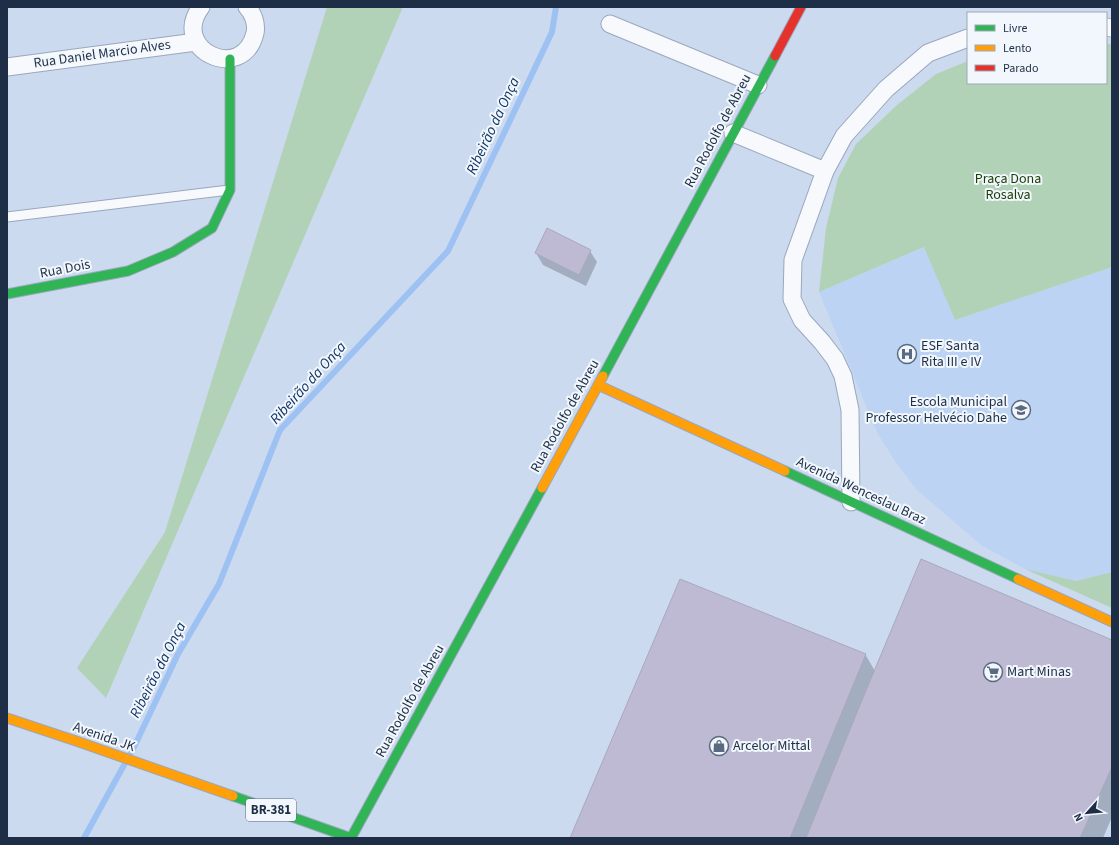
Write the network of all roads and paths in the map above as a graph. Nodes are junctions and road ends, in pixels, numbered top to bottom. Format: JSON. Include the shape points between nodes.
{"nodes":[{"id":1,"x":201,"y":7,"type":"edge"},
{"id":2,"x":247,"y":7,"type":"edge"},
{"id":3,"x":801,"y":7,"type":"edge"},
{"id":4,"x":610,"y":24,"type":"dead end"},
{"id":5,"x":967,"y":38,"type":"edge"},
{"id":6,"x":196,"y":42,"type":"junction"},
{"id":7,"x":230,"y":58,"type":"junction"},
{"id":8,"x":7,"y":67,"type":"edge"},
{"id":9,"x":758,"y":85,"type":"junction"},
{"id":10,"x":734,"y":133,"type":"junction"},
{"id":11,"x":825,"y":171,"type":"junction"},
{"id":12,"x":230,"y":190,"type":"junction"},
{"id":13,"x":7,"y":217,"type":"edge"},
{"id":14,"x":7,"y":294,"type":"edge"},
{"id":15,"x":598,"y":385,"type":"junction"},
{"id":16,"x":851,"y":502,"type":"junction"},
{"id":17,"x":1112,"y":622,"type":"edge"},
{"id":18,"x":7,"y":718,"type":"edge"},
{"id":19,"x":351,"y":838,"type":"edge"}],
"edges":[{"from":1,"to":6,"type":"street","via":[[193,23]]},
{"from":2,"to":7,"type":"street","via":[[256,29],[253,39],[240,55]]},
{"from":3,"to":9,"type":"street","name":"Rua Rodolfo de Abreu"},
{"from":4,"to":9,"type":"street"},
{"from":5,"to":11,"type":"street","via":[[928,53],[886,89],[844,136]]},
{"from":6,"to":7,"type":"street","via":[[209,55]]},
{"from":6,"to":8,"type":"street","name":"Rua Daniel Marcio Alves"},
{"from":7,"to":12,"type":"street"},
{"from":9,"to":10,"type":"street","name":"Rua Rodolfo de Abreu"},
{"from":10,"to":11,"type":"street"},
{"from":10,"to":15,"type":"street","name":"Rua Rodolfo de Abreu"},
{"from":11,"to":16,"type":"street","via":[[793,260],[792,299],[802,320],[835,359],[843,376],[850,410]]},
{"from":12,"to":13,"type":"lane"},
{"from":12,"to":14,"type":"street","name":"Rua Dois","via":[[212,228],[173,252],[128,272]]},
{"from":15,"to":16,"type":"street","name":"Avenida Wenceslau Braz"},
{"from":15,"to":19,"type":"street","name":"Rua Rodolfo de Abreu"},
{"from":16,"to":17,"type":"street","name":"Avenida Wenceslau Braz"},
{"from":18,"to":19,"type":"street","name":"Avenida JK","number":"BR-381"}]}
